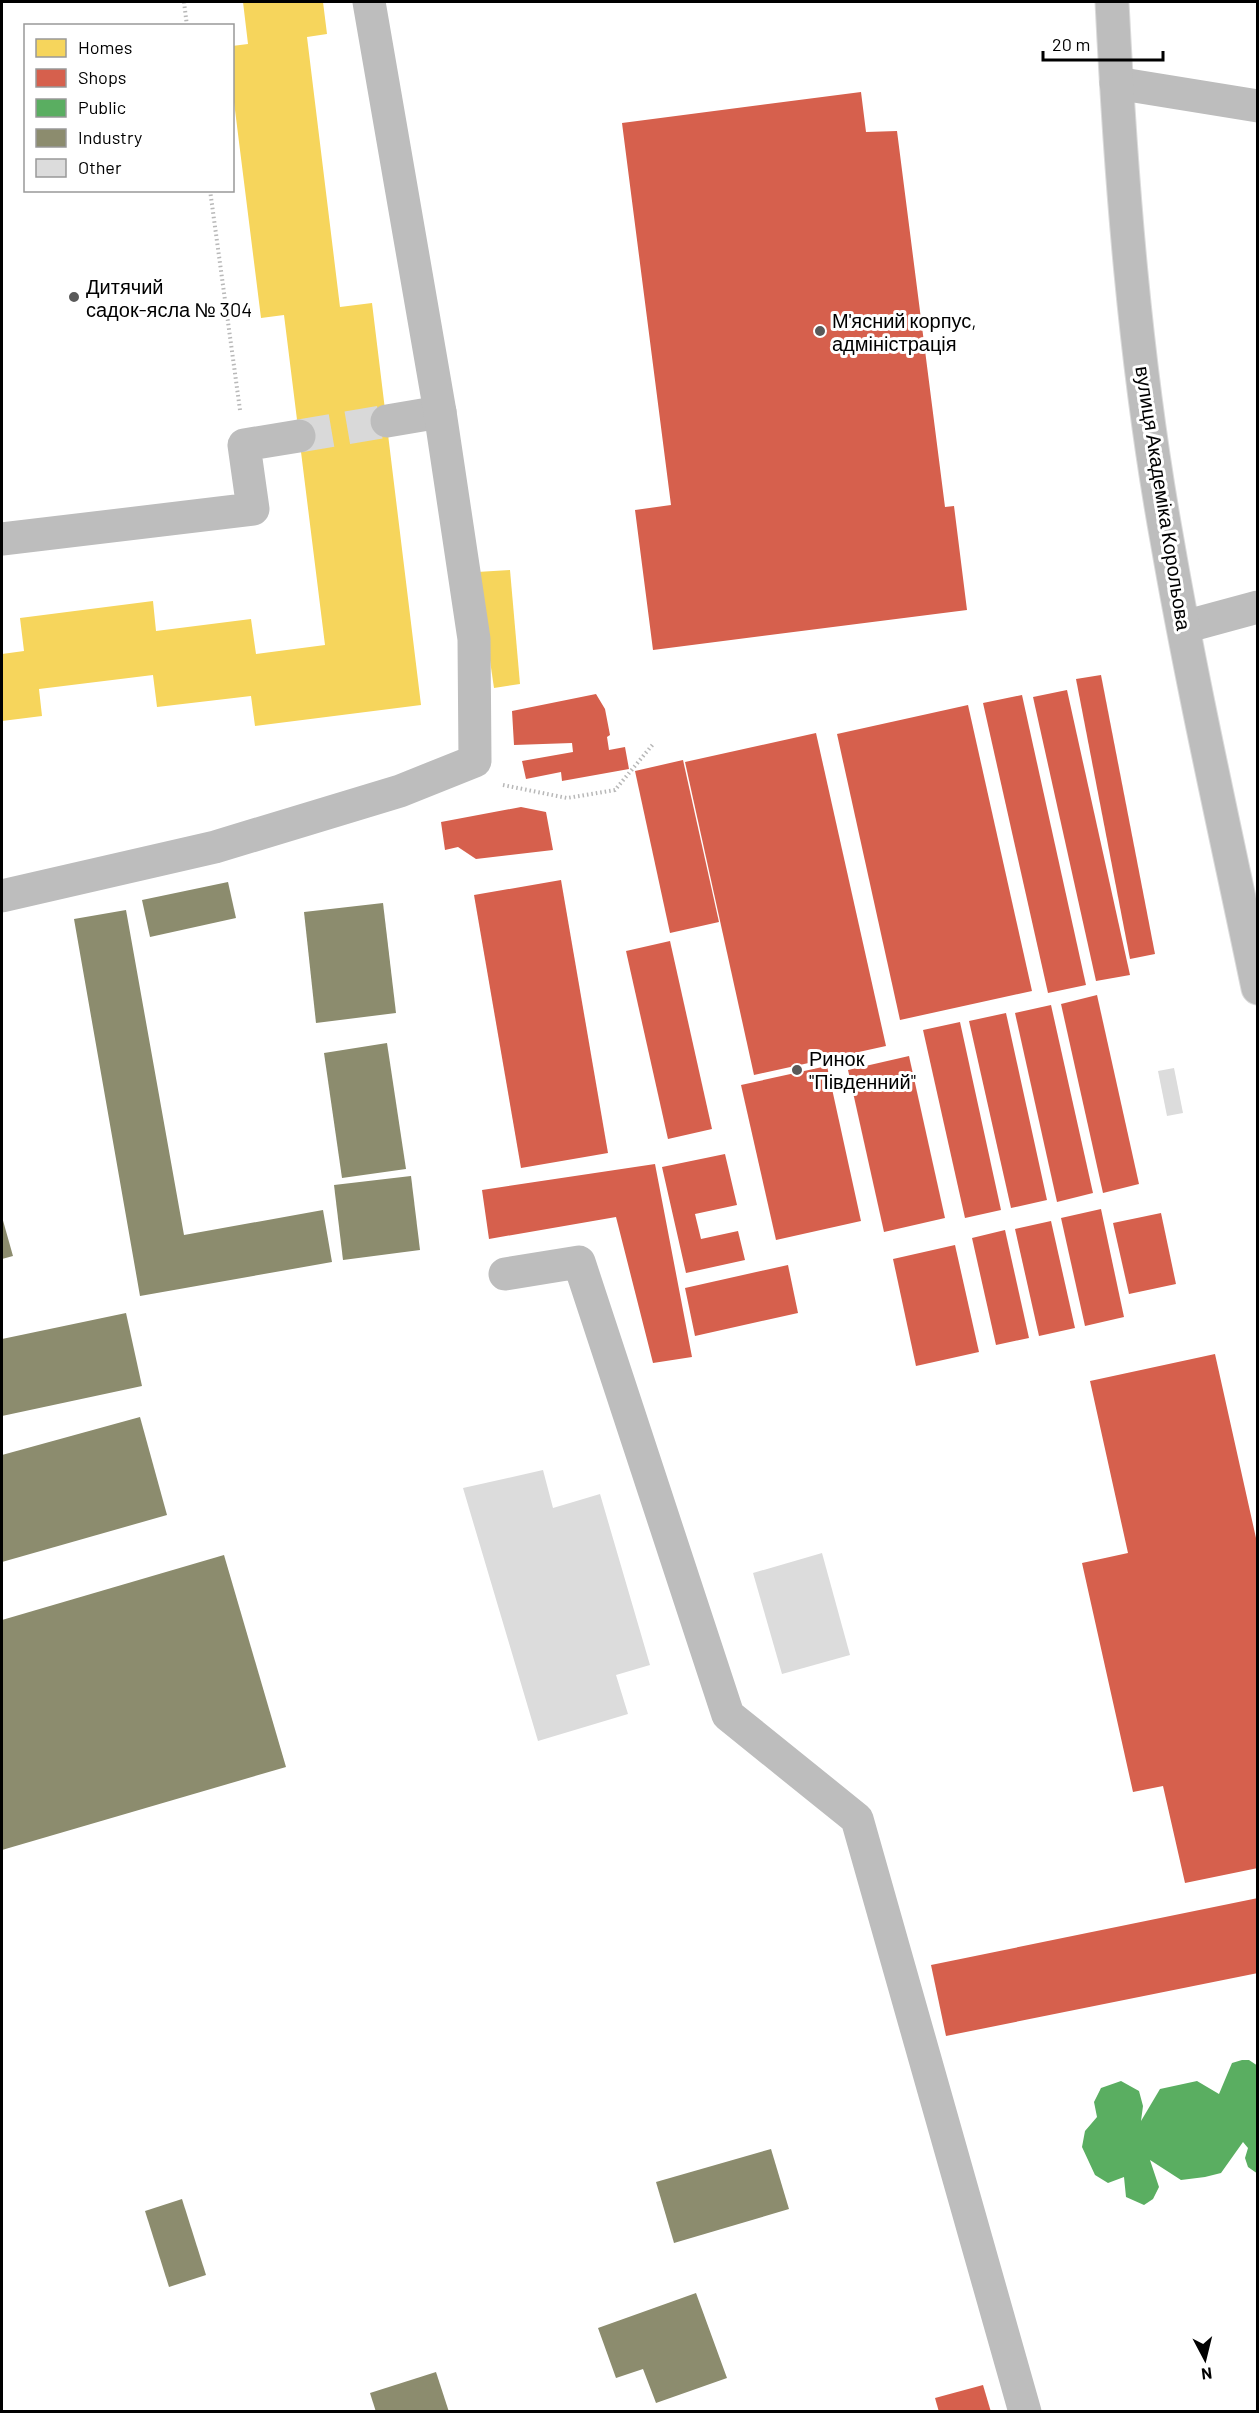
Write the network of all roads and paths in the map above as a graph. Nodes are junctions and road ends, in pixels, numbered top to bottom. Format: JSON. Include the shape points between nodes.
{"nodes":[{"id":1,"x":184,"y":2,"type":"edge"},
{"id":2,"x":369,"y":2,"type":"edge"},
{"id":3,"x":1112,"y":2,"type":"edge"},
{"id":4,"x":187,"y":24,"type":"edge"},
{"id":5,"x":1116,"y":83,"type":"junction"},
{"id":6,"x":1257,"y":106,"type":"edge"},
{"id":7,"x":210,"y":192,"type":"edge"},
{"id":8,"x":440,"y":412,"type":"junction"},
{"id":9,"x":387,"y":421,"type":"tunnel mouth"},
{"id":10,"x":299,"y":436,"type":"tunnel mouth"},
{"id":11,"x":244,"y":445,"type":"junction"},
{"id":12,"x":2,"y":539,"type":"edge"},
{"id":13,"x":1257,"y":607,"type":"edge"},
{"id":14,"x":1184,"y":627,"type":"junction"},
{"id":15,"x":654,"y":743,"type":"dead end"},
{"id":16,"x":475,"y":761,"type":"junction"},
{"id":17,"x":2,"y":896,"type":"edge"},
{"id":18,"x":1257,"y":988,"type":"edge"},
{"id":19,"x":505,"y":1274,"type":"dead end"},
{"id":20,"x":1025,"y":2412,"type":"edge"}],
"edges":[{"from":1,"to":4,"type":"path"},
{"from":2,"to":8,"type":"main road"},
{"from":3,"to":5,"type":"main road","name":"вулиця Академіка Корольова"},
{"from":5,"to":6,"type":"main road"},
{"from":5,"to":14,"type":"main road","name":"вулиця Академіка Корольова","via":[[1137,327],[1167,539]]},
{"from":7,"to":11,"type":"path"},
{"from":8,"to":9,"type":"main road"},
{"from":8,"to":16,"type":"main road","via":[[474,639]]},
{"from":10,"to":11,"type":"main road"},
{"from":11,"to":12,"type":"main road","via":[[253,510]]},
{"from":13,"to":14,"type":"main road"},
{"from":14,"to":18,"type":"main road","name":"вулиця Академіка Корольова"},
{"from":15,"to":16,"type":"path","via":[[615,790],[567,798],[506,787]]},
{"from":16,"to":17,"type":"main road","via":[[400,791],[216,847]]},
{"from":19,"to":20,"type":"main road","via":[[579,1262],[728,1715],[857,1819]]}]}
